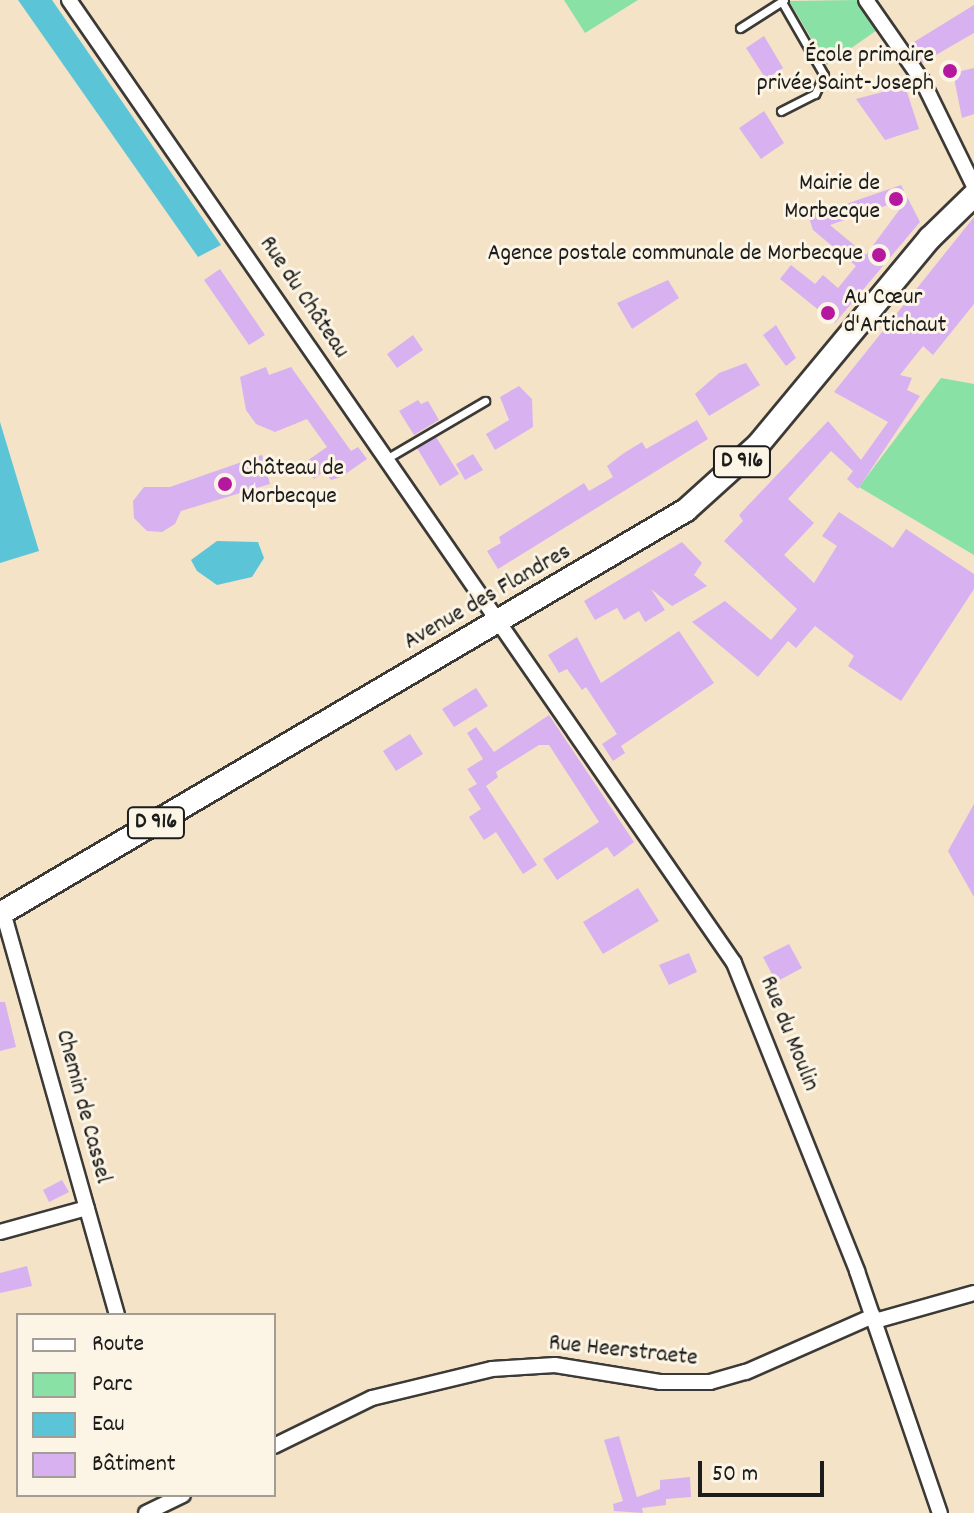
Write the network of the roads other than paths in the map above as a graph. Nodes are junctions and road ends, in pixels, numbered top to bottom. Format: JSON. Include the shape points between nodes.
{"nodes":[{"id":1,"x":69,"y":0,"type":"edge"},
{"id":2,"x":866,"y":0,"type":"edge"},
{"id":3,"x":783,"y":1,"type":"edge"},
{"id":4,"x":740,"y":28,"type":"dead end"},
{"id":5,"x":781,"y":111,"type":"dead end"},
{"id":6,"x":974,"y":186,"type":"edge"},
{"id":7,"x":974,"y":195,"type":"edge"},
{"id":8,"x":485,"y":401,"type":"dead end"},
{"id":9,"x":386,"y":459,"type":"junction"},
{"id":10,"x":498,"y":622,"type":"junction"},
{"id":11,"x":1,"y":913,"type":"edge"},
{"id":12,"x":87,"y":1208,"type":"junction"},
{"id":13,"x":0,"y":1232,"type":"edge"},
{"id":14,"x":974,"y":1293,"type":"edge"},
{"id":15,"x":116,"y":1313,"type":"edge"},
{"id":16,"x":874,"y":1318,"type":"junction"},
{"id":17,"x":276,"y":1445,"type":"edge"},
{"id":18,"x":165,"y":1499,"type":"edge"},
{"id":19,"x":146,"y":1513,"type":"edge"},
{"id":20,"x":940,"y":1513,"type":"edge"}],
"edges":[{"from":1,"to":9,"type":"street","name":"Rue du Château"},
{"from":2,"to":6,"type":"street","via":[[923,82]]},
{"from":3,"to":4,"type":"lane"},
{"from":3,"to":5,"type":"lane","via":[[824,75],[810,99]]},
{"from":7,"to":10,"type":"main road","name":"Avenue des Flandres","number":"D 916","via":[[930,238],[729,475],[658,529]]},
{"from":8,"to":9,"type":"lane"},
{"from":9,"to":10,"type":"street","name":"Rue du Château"},
{"from":10,"to":11,"type":"main road","name":"Avenue des Flandres","number":"D 916"},
{"from":10,"to":16,"type":"street","name":"Rue du Moulin","via":[[734,963]]},
{"from":11,"to":12,"type":"street","name":"Chemin de Cassel"},
{"from":12,"to":13,"type":"street"},
{"from":12,"to":15,"type":"street","name":"Chemin de Cassel"},
{"from":14,"to":16,"type":"street","name":"Rue Heerstraete"},
{"from":16,"to":17,"type":"street","name":"Rue Heerstraete","via":[[710,1382],[660,1382],[555,1365],[492,1369],[372,1398]]},
{"from":16,"to":20,"type":"street","name":"Rue du Moulin"},
{"from":18,"to":19,"type":"street"}]}
